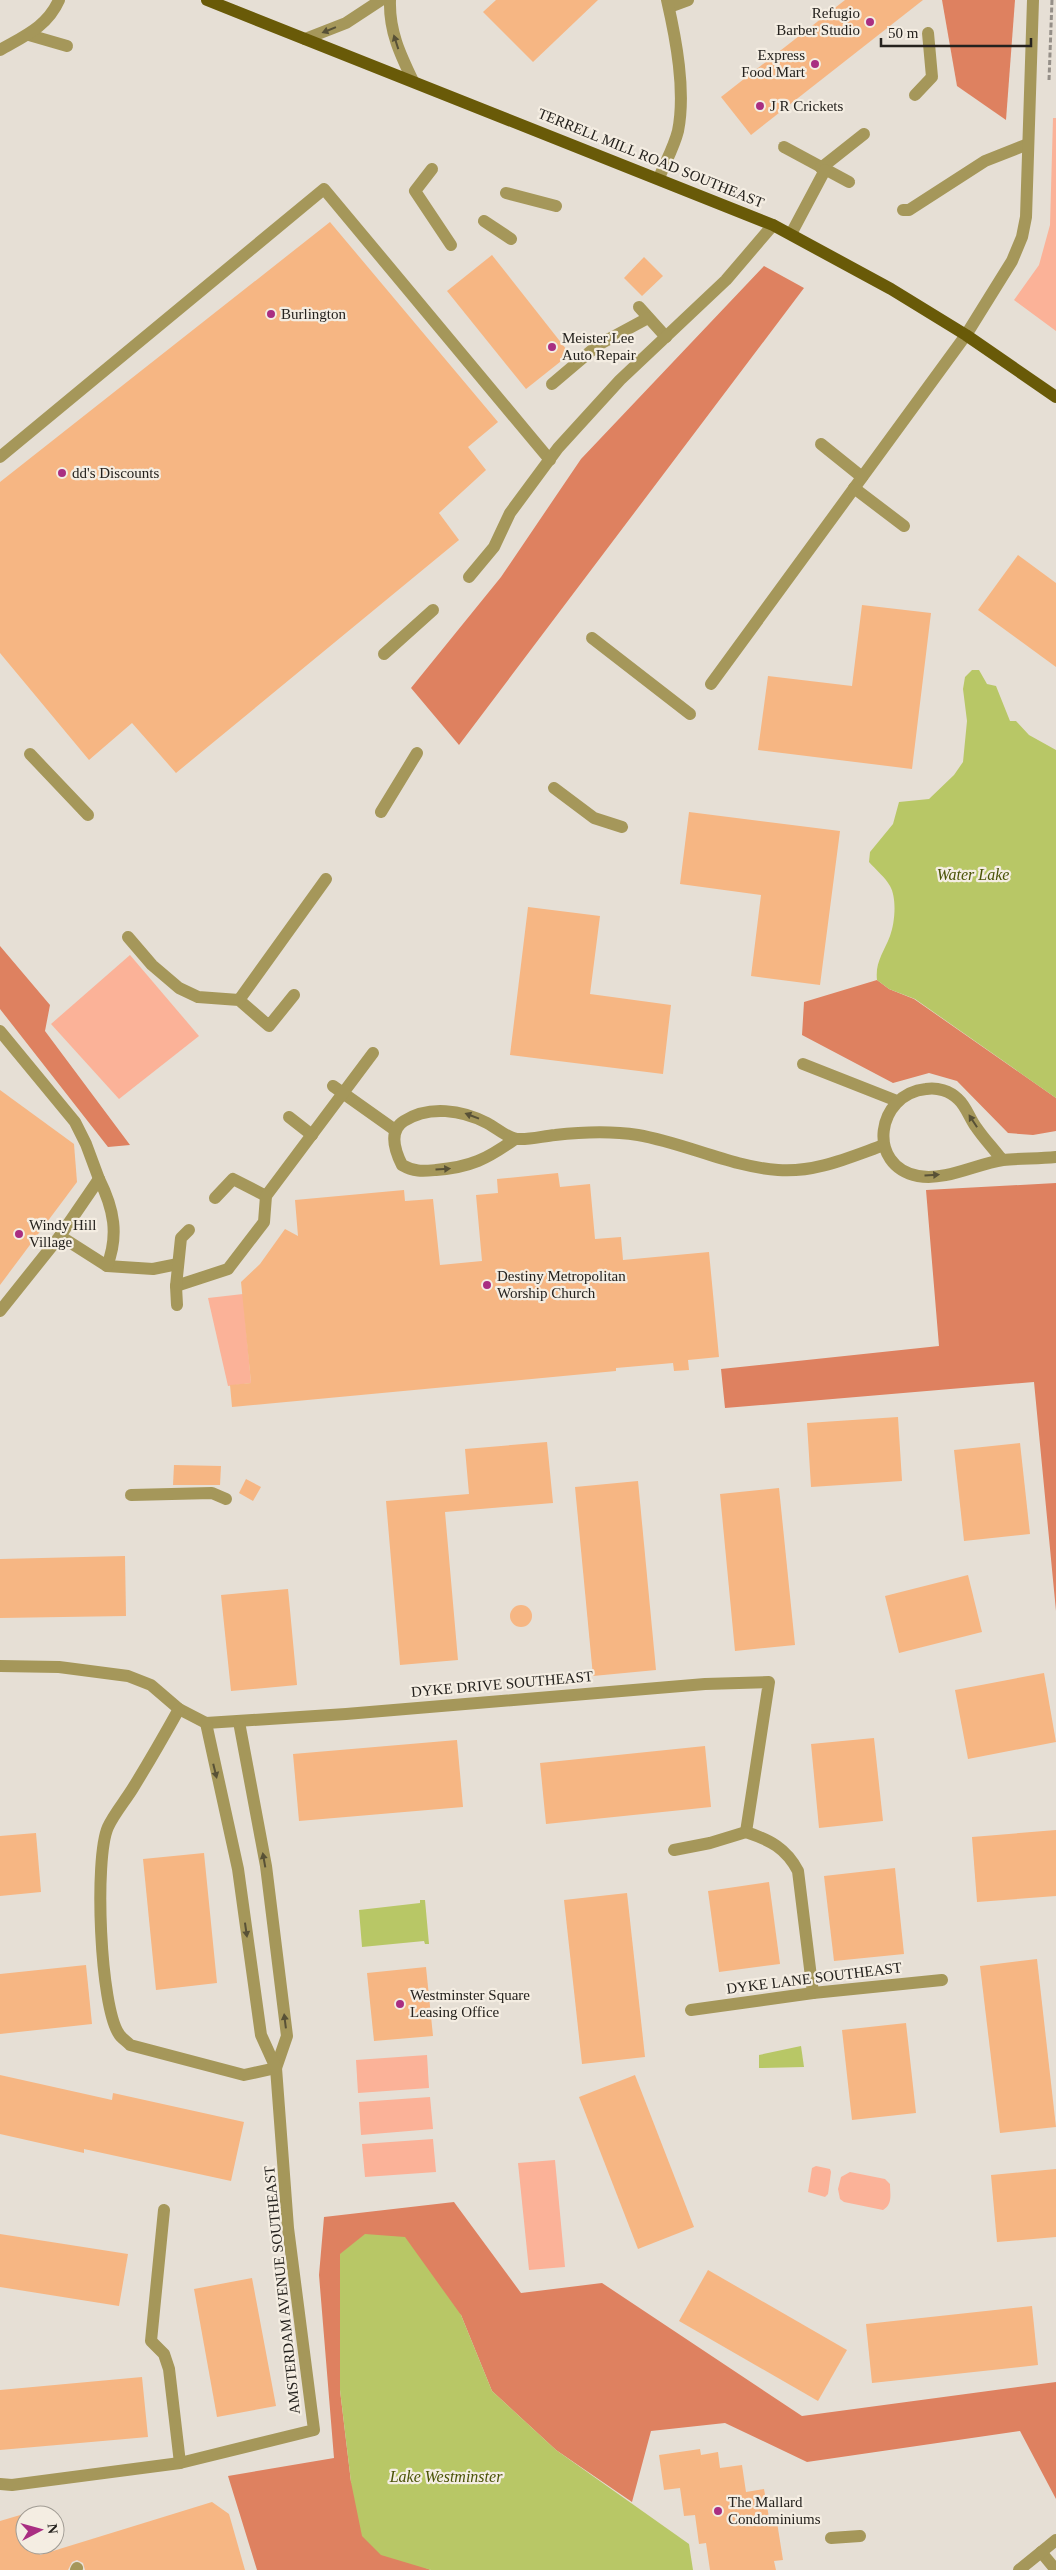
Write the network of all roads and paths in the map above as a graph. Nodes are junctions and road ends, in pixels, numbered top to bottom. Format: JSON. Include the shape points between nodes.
{"nodes":[{"id":1,"x":59,"y":0,"type":"edge"},
{"id":2,"x":207,"y":0,"type":"edge"},
{"id":3,"x":381,"y":0,"type":"edge"},
{"id":4,"x":390,"y":0,"type":"edge"},
{"id":5,"x":688,"y":0,"type":"edge"},
{"id":6,"x":1033,"y":0,"type":"edge"},
{"id":7,"x":668,"y":4,"type":"edge"},
{"id":8,"x":928,"y":33,"type":"dead end"},
{"id":9,"x":29,"y":35,"type":"junction"},
{"id":10,"x":305,"y":39,"type":"junction"},
{"id":11,"x":67,"y":46,"type":"dead end"},
{"id":12,"x":0,"y":50,"type":"edge"},
{"id":13,"x":413,"y":81,"type":"junction"},
{"id":14,"x":915,"y":95,"type":"dead end"},
{"id":15,"x":864,"y":134,"type":"dead end"},
{"id":16,"x":1028,"y":144,"type":"junction"},
{"id":17,"x":784,"y":147,"type":"dead end"},
{"id":18,"x":432,"y":169,"type":"dead end"},
{"id":19,"x":823,"y":169,"type":"junction"},
{"id":20,"x":660,"y":178,"type":"junction"},
{"id":21,"x":849,"y":182,"type":"dead end"},
{"id":22,"x":506,"y":193,"type":"dead end"},
{"id":23,"x":556,"y":206,"type":"dead end"},
{"id":24,"x":904,"y":210,"type":"dead end"},
{"id":25,"x":484,"y":220,"type":"dead end"},
{"id":26,"x":773,"y":224,"type":"junction"},
{"id":27,"x":791,"y":234,"type":"junction"},
{"id":28,"x":511,"y":239,"type":"dead end"},
{"id":29,"x":451,"y":245,"type":"dead end"},
{"id":30,"x":639,"y":307,"type":"dead end"},
{"id":31,"x":648,"y":318,"type":"junction"},
{"id":32,"x":966,"y":335,"type":"junction"},
{"id":33,"x":666,"y":337,"type":"junction"},
{"id":34,"x":552,"y":384,"type":"dead end"},
{"id":35,"x":1056,"y":398,"type":"edge"},
{"id":36,"x":821,"y":444,"type":"dead end"},
{"id":37,"x":0,"y":457,"type":"edge"},
{"id":38,"x":550,"y":460,"type":"junction"},
{"id":39,"x":862,"y":477,"type":"junction"},
{"id":40,"x":854,"y":488,"type":"junction"},
{"id":41,"x":904,"y":526,"type":"dead end"},
{"id":42,"x":469,"y":577,"type":"dead end"},
{"id":43,"x":433,"y":610,"type":"dead end"},
{"id":44,"x":592,"y":638,"type":"dead end"},
{"id":45,"x":384,"y":654,"type":"dead end"},
{"id":46,"x":711,"y":684,"type":"dead end"},
{"id":47,"x":690,"y":714,"type":"dead end"},
{"id":48,"x":417,"y":753,"type":"dead end"},
{"id":49,"x":30,"y":754,"type":"dead end"},
{"id":50,"x":554,"y":788,"type":"dead end"},
{"id":51,"x":381,"y":812,"type":"dead end"},
{"id":52,"x":88,"y":815,"type":"dead end"},
{"id":53,"x":622,"y":827,"type":"dead end"},
{"id":54,"x":326,"y":879,"type":"dead end"},
{"id":55,"x":128,"y":937,"type":"dead end"},
{"id":56,"x":294,"y":995,"type":"dead end"},
{"id":57,"x":240,"y":1000,"type":"junction"},
{"id":58,"x":0,"y":1031,"type":"edge"},
{"id":59,"x":373,"y":1053,"type":"dead end"},
{"id":60,"x":803,"y":1064,"type":"dead end"},
{"id":61,"x":338,"y":1090,"type":"junction"},
{"id":62,"x":897,"y":1101,"type":"junction"},
{"id":63,"x":289,"y":1117,"type":"dead end"},
{"id":64,"x":395,"y":1130,"type":"junction"},
{"id":65,"x":312,"y":1135,"type":"junction"},
{"id":66,"x":515,"y":1139,"type":"junction"},
{"id":67,"x":884,"y":1145,"type":"junction"},
{"id":68,"x":1056,"y":1158,"type":"edge"},
{"id":69,"x":1002,"y":1160,"type":"junction"},
{"id":70,"x":99,"y":1179,"type":"junction"},
{"id":71,"x":266,"y":1196,"type":"junction"},
{"id":72,"x":215,"y":1198,"type":"dead end"},
{"id":73,"x":189,"y":1230,"type":"dead end"},
{"id":74,"x":60,"y":1236,"type":"junction"},
{"id":75,"x":178,"y":1264,"type":"junction"},
{"id":76,"x":107,"y":1266,"type":"junction"},
{"id":77,"x":176,"y":1286,"type":"junction"},
{"id":78,"x":178,"y":1304,"type":"dead end"},
{"id":79,"x":0,"y":1312,"type":"edge"},
{"id":80,"x":131,"y":1495,"type":"dead end"},
{"id":81,"x":226,"y":1499,"type":"dead end"},
{"id":82,"x":0,"y":1666,"type":"edge"},
{"id":83,"x":178,"y":1709,"type":"junction"},
{"id":84,"x":239,"y":1722,"type":"junction"},
{"id":85,"x":206,"y":1723,"type":"junction"},
{"id":86,"x":746,"y":1832,"type":"junction"},
{"id":87,"x":674,"y":1850,"type":"dead end"},
{"id":88,"x":942,"y":1980,"type":"dead end"},
{"id":89,"x":813,"y":1993,"type":"junction"},
{"id":90,"x":691,"y":2010,"type":"dead end"},
{"id":91,"x":276,"y":2068,"type":"junction"},
{"id":92,"x":164,"y":2210,"type":"dead end"},
{"id":93,"x":180,"y":2463,"type":"junction"},
{"id":94,"x":0,"y":2484,"type":"edge"},
{"id":95,"x":860,"y":2536,"type":"dead end"},
{"id":96,"x":831,"y":2538,"type":"dead end"},
{"id":97,"x":1056,"y":2540,"type":"edge"},
{"id":98,"x":1040,"y":2552,"type":"junction"},
{"id":99,"x":1019,"y":2570,"type":"edge"},
{"id":100,"x":1056,"y":2570,"type":"edge"}],
"edges":[{"from":1,"to":9,"type":"street","via":[[44,24]]},
{"from":2,"to":10,"type":"main road","name":"TERRELL MILL ROAD SOUTHEAST"},
{"from":3,"to":10,"type":"street","one_way":true,"via":[[346,23]]},
{"from":13,"to":4,"type":"street","one_way":true,"via":[[391,28]]},
{"from":5,"to":7,"type":"street"},
{"from":6,"to":16,"type":"street"},
{"from":7,"to":20,"type":"street","via":[[679,51],[679,112],[678,131]]},
{"from":8,"to":14,"type":"street","via":[[932,77]]},
{"from":9,"to":11,"type":"street"},
{"from":9,"to":12,"type":"street"},
{"from":10,"to":13,"type":"main road","name":"TERRELL MILL ROAD SOUTHEAST"},
{"from":13,"to":20,"type":"main road","name":"TERRELL MILL ROAD SOUTHEAST"},
{"from":15,"to":19,"type":"street"},
{"from":16,"to":24,"type":"street","via":[[985,161],[909,210]]},
{"from":16,"to":32,"type":"street","via":[[1026,217],[1022,238],[1012,261]]},
{"from":17,"to":19,"type":"street"},
{"from":18,"to":29,"type":"street","via":[[415,191]]},
{"from":19,"to":21,"type":"street"},
{"from":19,"to":27,"type":"street"},
{"from":20,"to":26,"type":"main road","name":"TERRELL MILL ROAD SOUTHEAST"},
{"from":22,"to":23,"type":"street"},
{"from":25,"to":28,"type":"street"},
{"from":26,"to":27,"type":"main road","name":"TERRELL MILL ROAD SOUTHEAST"},
{"from":26,"to":33,"type":"street","via":[[726,280]]},
{"from":27,"to":32,"type":"main road","name":"TERRELL MILL ROAD SOUTHEAST"},
{"from":30,"to":31,"type":"street"},
{"from":31,"to":33,"type":"street"},
{"from":31,"to":34,"type":"street","via":[[598,345]]},
{"from":32,"to":35,"type":"main road","name":"TERRELL MILL ROAD SOUTHEAST"},
{"from":32,"to":39,"type":"street"},
{"from":33,"to":38,"type":"street","via":[[620,380]]},
{"from":36,"to":39,"type":"street"},
{"from":37,"to":38,"type":"street","via":[[324,189]]},
{"from":38,"to":42,"type":"street","via":[[510,513],[494,547]]},
{"from":39,"to":40,"type":"street"},
{"from":40,"to":41,"type":"street"},
{"from":40,"to":46,"type":"street"},
{"from":43,"to":45,"type":"street"},
{"from":44,"to":47,"type":"street"},
{"from":48,"to":51,"type":"street"},
{"from":49,"to":52,"type":"street"},
{"from":50,"to":53,"type":"street","via":[[594,818]]},
{"from":54,"to":57,"type":"street"},
{"from":55,"to":57,"type":"street","via":[[152,965],[179,988],[198,996]]},
{"from":56,"to":57,"type":"street","via":[[269,1026]]},
{"from":58,"to":70,"type":"street","via":[[75,1122]]},
{"from":59,"to":61,"type":"street"},
{"from":60,"to":62,"type":"street"},
{"from":61,"to":64,"type":"street"},
{"from":61,"to":65,"type":"street"},
{"from":62,"to":67,"type":"street","via":[[886,1117]]},
{"from":69,"to":62,"type":"street","one_way":true,"via":[[958,1099],[947,1092],[932,1088],[915,1090]]},
{"from":63,"to":65,"type":"street"},
{"from":66,"to":64,"type":"street","one_way":true,"via":[[477,1118],[455,1112],[416,1115]]},
{"from":64,"to":66,"type":"street","one_way":true,"via":[[402,1165],[415,1171],[462,1168],[480,1162]]},
{"from":65,"to":71,"type":"street"},
{"from":66,"to":67,"type":"street","via":[[579,1133],[637,1135],[757,1168],[795,1171],[828,1164]]},
{"from":67,"to":69,"type":"street","one_way":true,"via":[[900,1169],[918,1176],[975,1168]]},
{"from":68,"to":69,"type":"street"},
{"from":70,"to":74,"type":"street"},
{"from":70,"to":76,"type":"street","via":[[110,1200],[113,1225],[114,1246]]},
{"from":71,"to":72,"type":"street","via":[[233,1179]]},
{"from":71,"to":77,"type":"street","via":[[264,1222],[228,1269]]},
{"from":73,"to":75,"type":"street","via":[[181,1238]]},
{"from":74,"to":76,"type":"street"},
{"from":74,"to":79,"type":"street"},
{"from":75,"to":76,"type":"street","via":[[153,1269]]},
{"from":75,"to":77,"type":"street"},
{"from":77,"to":78,"type":"street"},
{"from":80,"to":81,"type":"street","via":[[212,1493]]},
{"from":82,"to":83,"type":"street","via":[[59,1667],[128,1676],[150,1685]]},
{"from":83,"to":85,"type":"street"},
{"from":83,"to":91,"type":"street","via":[[108,1828],[103,1848],[101,1934],[104,1971],[114,2021],[119,2034],[130,2044],[244,2075]]},
{"from":84,"to":85,"type":"street"},
{"from":84,"to":86,"type":"street","name":"DYKE DRIVE SOUTHEAST","via":[[705,1684],[769,1682]]},
{"from":91,"to":84,"type":"street","name":"AMSTERDAM AVENUE SOUTHEAST","one_way":true,"via":[[287,2036],[266,1866]]},
{"from":85,"to":91,"type":"street","name":"AMSTERDAM AVENUE SOUTHEAST","one_way":true,"via":[[238,1869],[261,2035]]},
{"from":86,"to":87,"type":"street"},
{"from":86,"to":89,"type":"street","via":[[772,1841],[791,1857],[798,1871]]},
{"from":88,"to":89,"type":"street","name":"DYKE LANE SOUTHEAST"},
{"from":89,"to":90,"type":"street","name":"DYKE LANE SOUTHEAST"},
{"from":91,"to":93,"type":"street","name":"AMSTERDAM AVENUE SOUTHEAST","via":[[288,2228],[314,2430]]},
{"from":92,"to":93,"type":"street","via":[[150,2341],[164,2354],[169,2369]]},
{"from":93,"to":94,"type":"street"},
{"from":95,"to":96,"type":"street"},
{"from":97,"to":98,"type":"street"},
{"from":98,"to":99,"type":"street"},
{"from":98,"to":100,"type":"street"}]}
